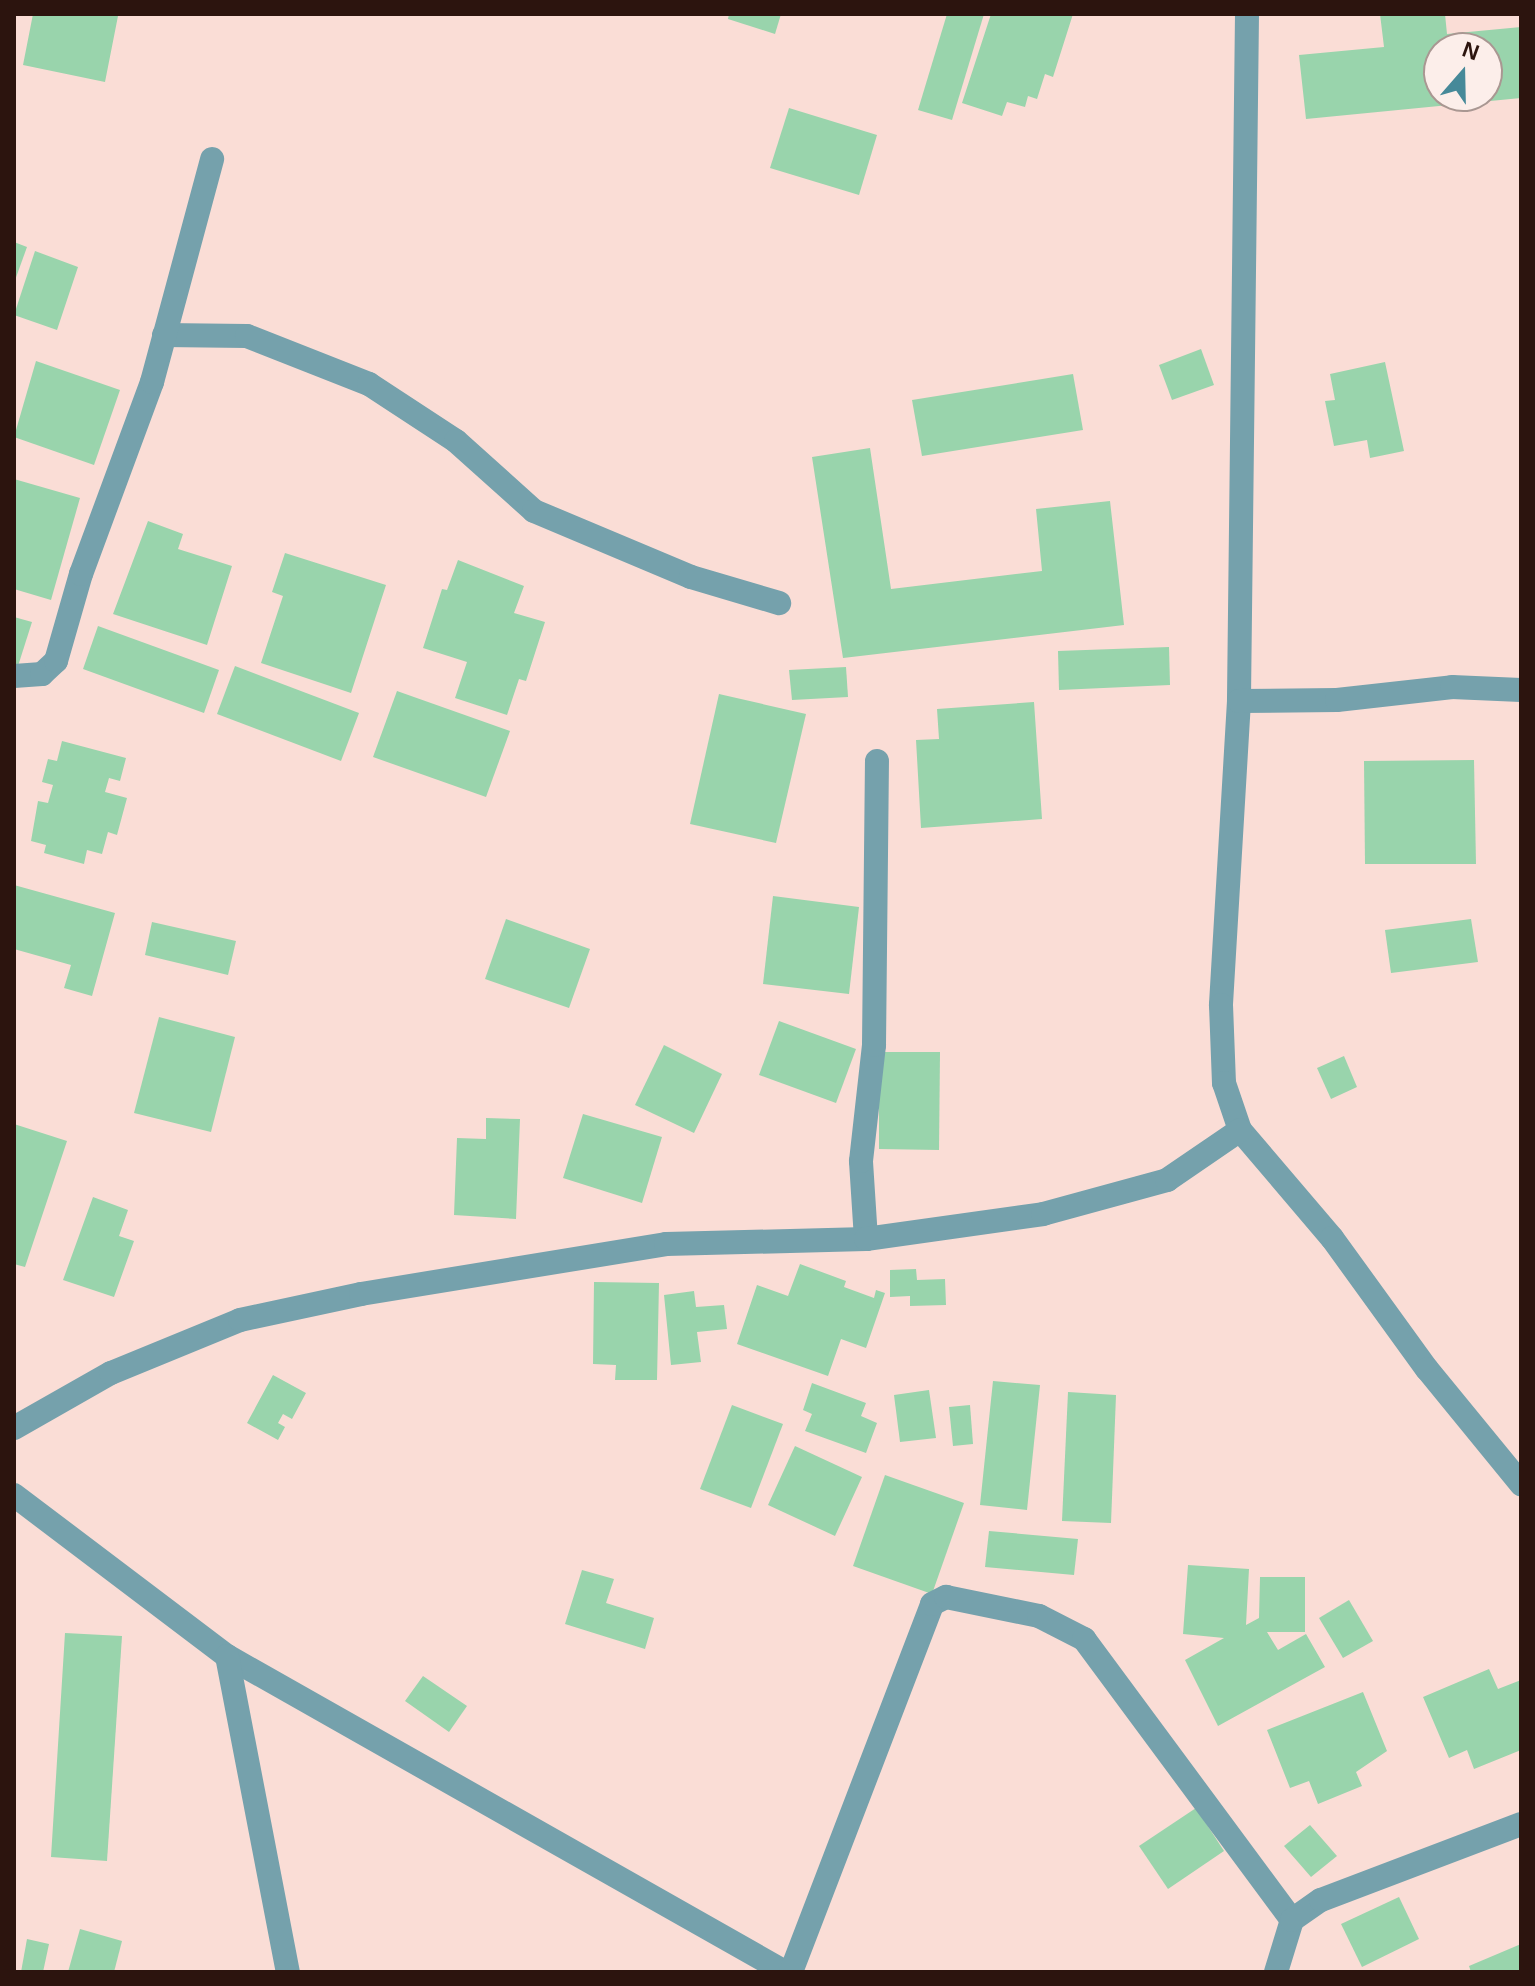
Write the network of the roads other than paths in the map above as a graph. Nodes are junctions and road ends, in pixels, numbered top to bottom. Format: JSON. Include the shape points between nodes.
{"nodes":[{"id":1,"x":1247,"y":14,"type":"edge"},
{"id":2,"x":212,"y":159,"type":"dead end"},
{"id":3,"x":164,"y":335,"type":"junction"},
{"id":4,"x":779,"y":603,"type":"dead end"},
{"id":5,"x":14,"y":676,"type":"edge"},
{"id":6,"x":1521,"y":690,"type":"edge"},
{"id":7,"x":1239,"y":701,"type":"junction"},
{"id":8,"x":877,"y":761,"type":"dead end"},
{"id":9,"x":1240,"y":1130,"type":"junction"},
{"id":10,"x":866,"y":1239,"type":"junction"},
{"id":11,"x":14,"y":1428,"type":"edge"},
{"id":12,"x":1521,"y":1484,"type":"edge"},
{"id":13,"x":14,"y":1495,"type":"edge"},
{"id":14,"x":227,"y":1656,"type":"junction"},
{"id":15,"x":1521,"y":1824,"type":"edge"},
{"id":16,"x":1292,"y":1920,"type":"junction"},
{"id":17,"x":288,"y":1972,"type":"edge"},
{"id":18,"x":788,"y":1972,"type":"edge"},
{"id":19,"x":1276,"y":1972,"type":"edge"}],
"edges":[{"from":1,"to":7,"type":"street"},
{"from":2,"to":3,"type":"street"},
{"from":3,"to":4,"type":"street","via":[[247,336],[369,384],[456,441],[534,511],[691,577]]},
{"from":3,"to":5,"type":"street","via":[[56,661],[42,674]]},
{"from":6,"to":7,"type":"street","via":[[1452,687],[1337,700]]},
{"from":7,"to":9,"type":"street","via":[[1221,1005],[1224,1083]]},
{"from":8,"to":10,"type":"street","via":[[874,1045],[861,1161]]},
{"from":9,"to":10,"type":"street","via":[[1167,1180],[1043,1214]]},
{"from":9,"to":12,"type":"street","via":[[1332,1238],[1427,1369]]},
{"from":10,"to":11,"type":"street","via":[[666,1244],[361,1294],[255,1317],[111,1373]]},
{"from":13,"to":14,"type":"street"},
{"from":14,"to":17,"type":"street"},
{"from":14,"to":18,"type":"street"},
{"from":15,"to":16,"type":"street","via":[[1321,1900]]},
{"from":16,"to":18,"type":"street","via":[[1084,1639],[1039,1616],[946,1597],[932,1604]]},
{"from":16,"to":19,"type":"street"}]}
